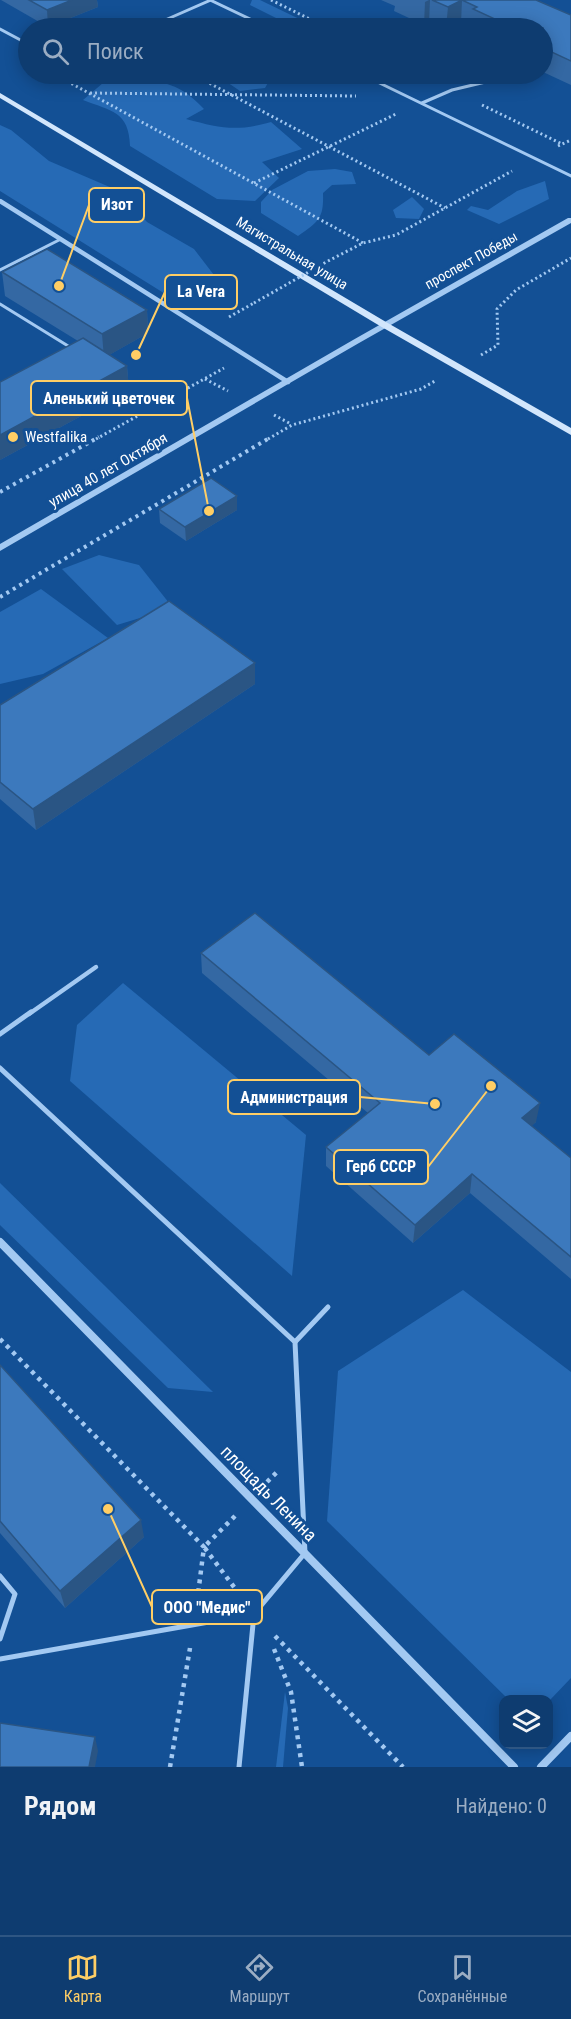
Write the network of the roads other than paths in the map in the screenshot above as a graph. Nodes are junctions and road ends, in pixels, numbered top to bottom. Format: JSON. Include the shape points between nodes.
{"nodes":[{"id":1,"x":210,"y":0,"type":"edge"},
{"id":2,"x":170,"y":18,"type":"edge"},
{"id":3,"x":247,"y":18,"type":"edge"},
{"id":4,"x":0,"y":29,"type":"edge"},
{"id":5,"x":18,"y":39,"type":"edge"},
{"id":6,"x":382,"y":84,"type":"edge"},
{"id":7,"x":477,"y":84,"type":"edge"},
{"id":8,"x":0,"y":95,"type":"edge"},
{"id":9,"x":422,"y":103,"type":"junction"},
{"id":10,"x":571,"y":176,"type":"edge"},
{"id":11,"x":0,"y":201,"type":"edge"},
{"id":12,"x":571,"y":220,"type":"edge"},
{"id":13,"x":61,"y":239,"type":"junction"},
{"id":14,"x":0,"y":270,"type":"edge"},
{"id":15,"x":0,"y":304,"type":"edge"},
{"id":16,"x":384,"y":324,"type":"junction"},
{"id":17,"x":69,"y":357,"type":"edge"},
{"id":18,"x":288,"y":382,"type":"junction"},
{"id":19,"x":571,"y":432,"type":"edge"},
{"id":20,"x":0,"y":548,"type":"edge"},
{"id":21,"x":96,"y":967,"type":"dead end"},
{"id":22,"x":0,"y":1034,"type":"edge"},
{"id":23,"x":0,"y":1068,"type":"edge"},
{"id":24,"x":0,"y":1242,"type":"edge"},
{"id":25,"x":328,"y":1307,"type":"dead end"},
{"id":26,"x":295,"y":1342,"type":"junction"},
{"id":27,"x":305,"y":1553,"type":"junction"},
{"id":28,"x":0,"y":1576,"type":"edge"},
{"id":29,"x":254,"y":1614,"type":"junction"},
{"id":30,"x":0,"y":1639,"type":"edge"},
{"id":31,"x":0,"y":1659,"type":"edge"},
{"id":32,"x":571,"y":1736,"type":"edge"},
{"id":33,"x":239,"y":1767,"type":"edge"},
{"id":34,"x":514,"y":1767,"type":"edge"},
{"id":35,"x":541,"y":1767,"type":"edge"}],
"edges":[{"from":1,"to":2,"type":"lane"},
{"from":1,"to":3,"type":"lane"},
{"from":4,"to":5,"type":"lane"},
{"from":6,"to":9,"type":"lane"},
{"from":7,"to":9,"type":"lane"},
{"from":8,"to":16,"type":"main road","name":"Магистральная улица"},
{"from":9,"to":10,"type":"lane"},
{"from":11,"to":13,"type":"street"},
{"from":12,"to":16,"type":"street","name":"проспект Победы"},
{"from":13,"to":14,"type":"lane"},
{"from":13,"to":18,"type":"street"},
{"from":15,"to":17,"type":"lane","via":[[79,352]]},
{"from":16,"to":18,"type":"street","name":"улица 40 лет Октября"},
{"from":16,"to":19,"type":"main road","name":"Магистральная улица"},
{"from":18,"to":20,"type":"street","name":"улица 40 лет Октября"},
{"from":21,"to":22,"type":"lane"},
{"from":23,"to":26,"type":"lane"},
{"from":24,"to":27,"type":"street","name":"площадь Ленина"},
{"from":25,"to":26,"type":"lane"},
{"from":26,"to":27,"type":"lane"},
{"from":27,"to":29,"type":"lane"},
{"from":27,"to":34,"type":"street","name":"площадь Ленина"},
{"from":28,"to":30,"type":"lane","via":[[15,1594]]},
{"from":29,"to":31,"type":"lane"},
{"from":29,"to":33,"type":"lane"},
{"from":32,"to":35,"type":"street"}]}
